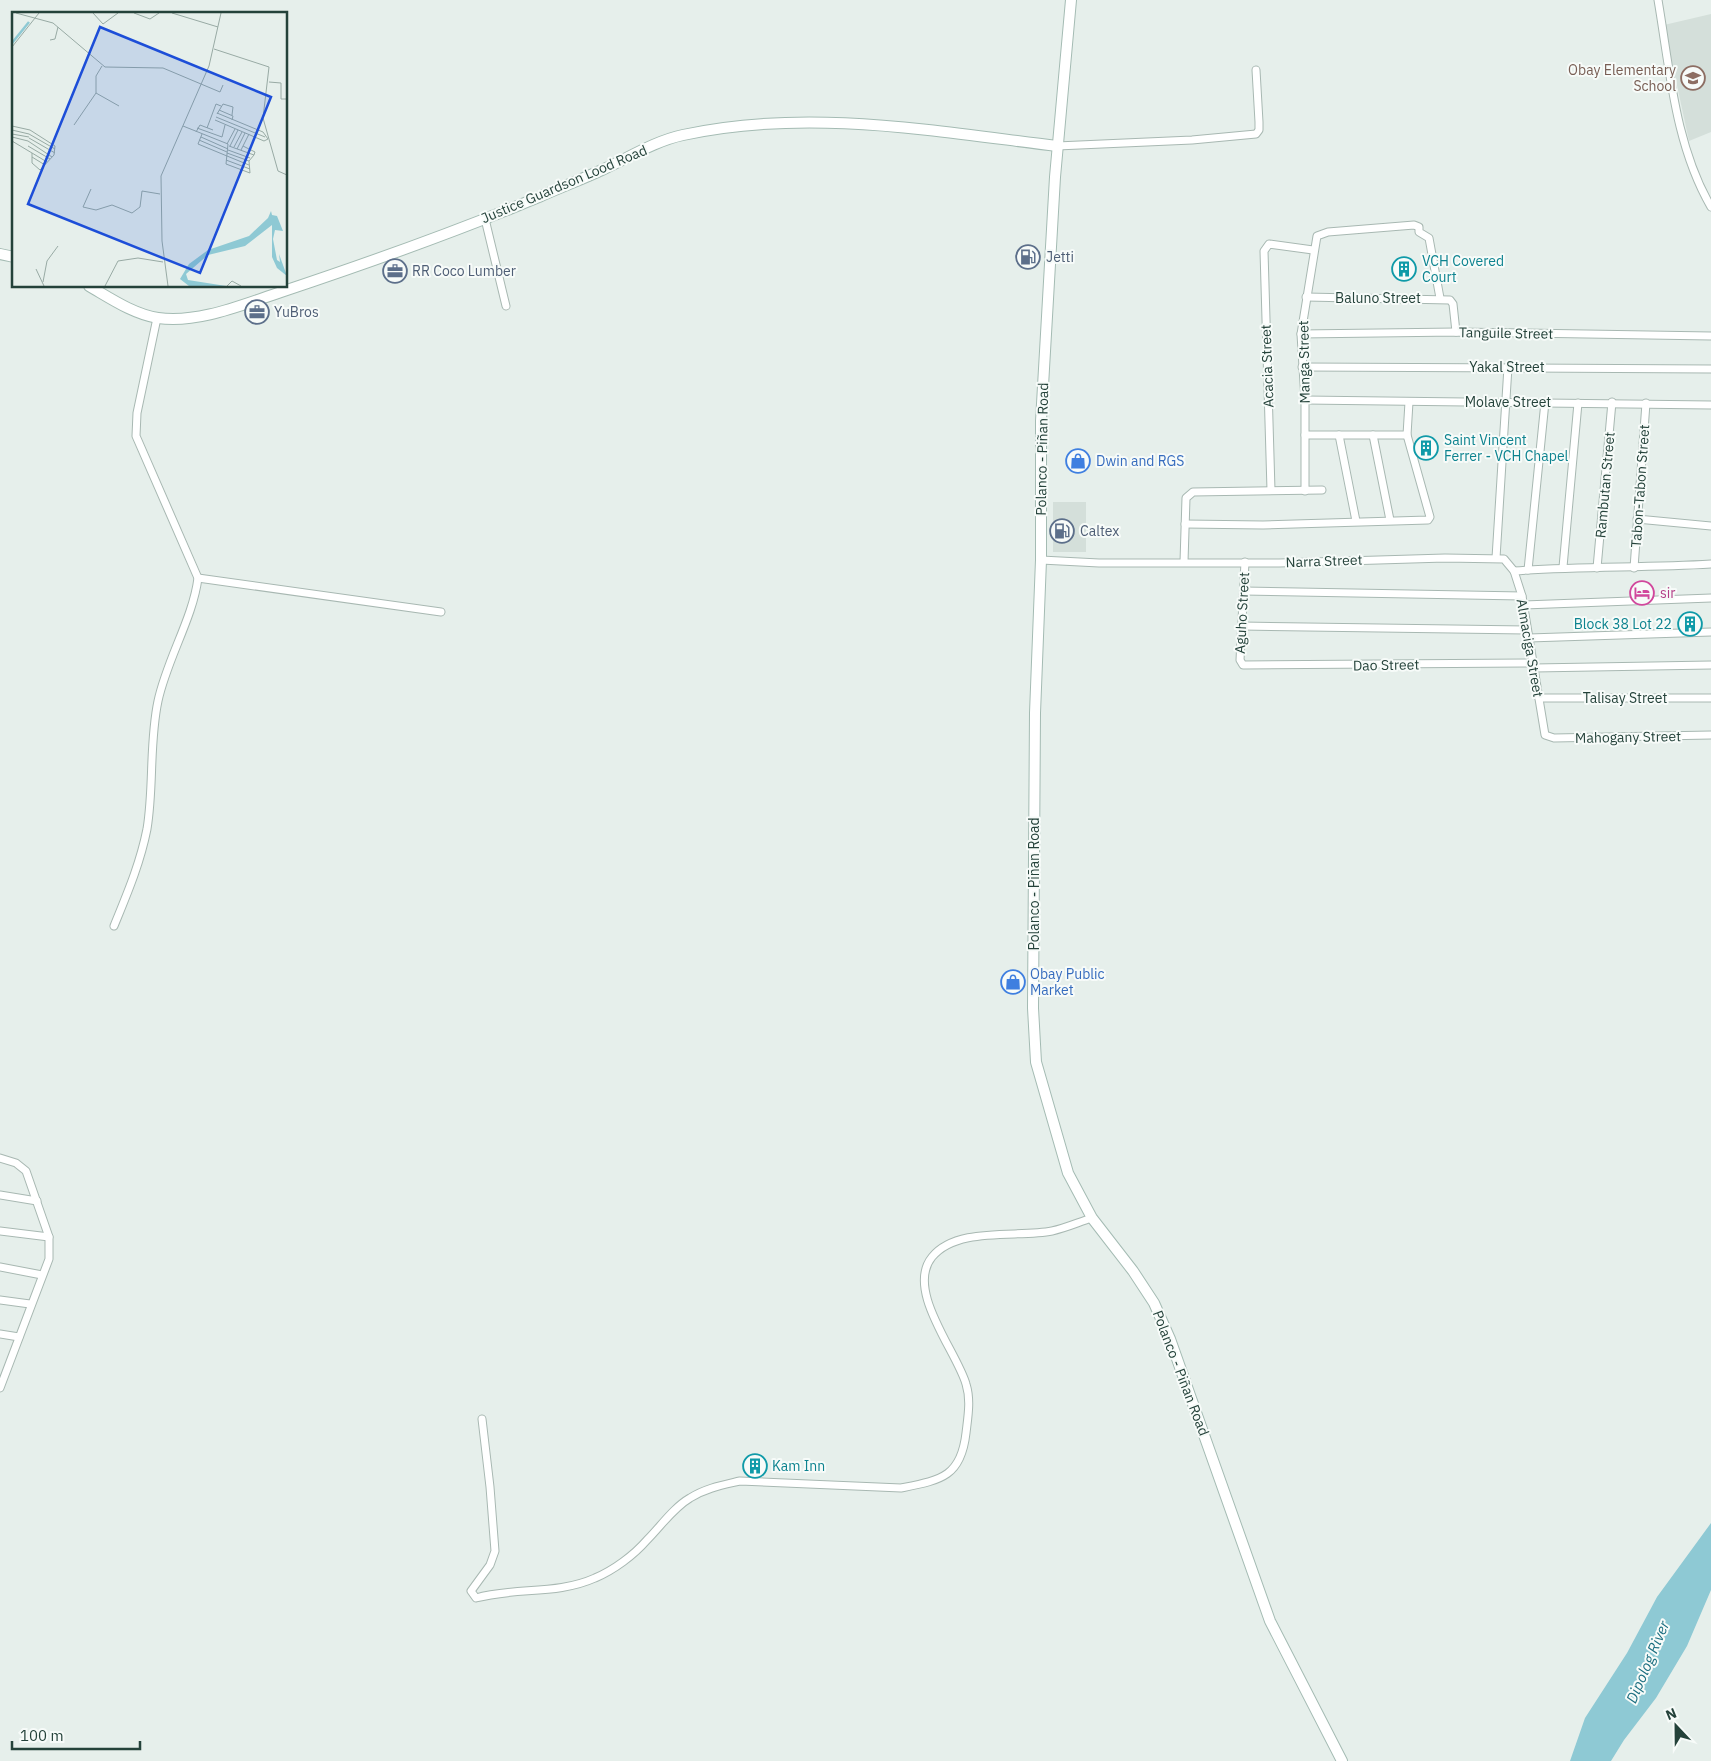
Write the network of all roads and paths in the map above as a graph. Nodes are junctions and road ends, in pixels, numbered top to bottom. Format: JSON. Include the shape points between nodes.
{"nodes":[{"id":1,"x":1071,"y":0,"type":"edge"},
{"id":2,"x":1658,"y":0,"type":"edge"},
{"id":3,"x":1256,"y":70,"type":"dead end"},
{"id":4,"x":1057,"y":146,"type":"junction"},
{"id":5,"x":1711,"y":207,"type":"edge"},
{"id":6,"x":485,"y":219,"type":"junction"},
{"id":7,"x":1314,"y":250,"type":"junction"},
{"id":8,"x":93,"y":288,"type":"edge"},
{"id":9,"x":1306,"y":297,"type":"junction"},
{"id":10,"x":1440,"y":298,"type":"junction"},
{"id":11,"x":506,"y":306,"type":"dead end"},
{"id":12,"x":157,"y":318,"type":"junction"},
{"id":13,"x":1456,"y":332,"type":"junction"},
{"id":14,"x":1301,"y":334,"type":"junction"},
{"id":15,"x":1711,"y":336,"type":"edge"},
{"id":16,"x":1302,"y":367,"type":"junction"},
{"id":17,"x":1508,"y":367,"type":"junction"},
{"id":18,"x":1711,"y":368,"type":"edge"},
{"id":19,"x":1305,"y":400,"type":"junction"},
{"id":20,"x":1408,"y":402,"type":"junction"},
{"id":21,"x":1507,"y":402,"type":"junction"},
{"id":22,"x":1544,"y":402,"type":"junction"},
{"id":23,"x":1612,"y":402,"type":"junction"},
{"id":24,"x":1578,"y":403,"type":"junction"},
{"id":25,"x":1646,"y":403,"type":"junction"},
{"id":26,"x":1711,"y":405,"type":"edge"},
{"id":27,"x":1305,"y":435,"type":"junction"},
{"id":28,"x":1338,"y":435,"type":"junction"},
{"id":29,"x":1373,"y":435,"type":"junction"},
{"id":30,"x":1408,"y":435,"type":"junction"},
{"id":31,"x":1271,"y":490,"type":"junction"},
{"id":32,"x":1322,"y":490,"type":"dead end"},
{"id":33,"x":1305,"y":491,"type":"junction"},
{"id":34,"x":1390,"y":520,"type":"junction"},
{"id":35,"x":1637,"y":520,"type":"junction"},
{"id":36,"x":1356,"y":522,"type":"junction"},
{"id":37,"x":1185,"y":524,"type":"junction"},
{"id":38,"x":1711,"y":526,"type":"edge"},
{"id":39,"x":1496,"y":558,"type":"junction"},
{"id":40,"x":1041,"y":560,"type":"junction"},
{"id":41,"x":1184,"y":562,"type":"junction"},
{"id":42,"x":1245,"y":562,"type":"junction"},
{"id":43,"x":1509,"y":563,"type":"joint"},
{"id":44,"x":1711,"y":564,"type":"edge"},
{"id":45,"x":1563,"y":568,"type":"junction"},
{"id":46,"x":1597,"y":568,"type":"junction"},
{"id":47,"x":1634,"y":568,"type":"junction"},
{"id":48,"x":1528,"y":570,"type":"junction"},
{"id":49,"x":1514,"y":571,"type":"junction"},
{"id":50,"x":198,"y":578,"type":"junction"},
{"id":51,"x":1244,"y":591,"type":"junction"},
{"id":52,"x":1522,"y":596,"type":"junction"},
{"id":53,"x":1711,"y":598,"type":"edge"},
{"id":54,"x":1524,"y":605,"type":"junction"},
{"id":55,"x":441,"y":612,"type":"dead end"},
{"id":56,"x":1242,"y":626,"type":"junction"},
{"id":57,"x":1711,"y":632,"type":"edge"},
{"id":58,"x":1528,"y":634,"type":"junction"},
{"id":59,"x":1241,"y":664,"type":"joint"},
{"id":60,"x":1711,"y":665,"type":"edge"},
{"id":61,"x":1533,"y":666,"type":"junction"},
{"id":62,"x":1539,"y":698,"type":"junction"},
{"id":63,"x":1711,"y":698,"type":"edge"},
{"id":64,"x":1545,"y":735,"type":"joint"},
{"id":65,"x":1711,"y":735,"type":"edge"},
{"id":66,"x":114,"y":926,"type":"dead end"},
{"id":67,"x":0,"y":1158,"type":"edge"},
{"id":68,"x":0,"y":1195,"type":"edge"},
{"id":69,"x":37,"y":1201,"type":"junction"},
{"id":70,"x":1092,"y":1218,"type":"junction"},
{"id":71,"x":0,"y":1231,"type":"edge"},
{"id":72,"x":49,"y":1237,"type":"junction"},
{"id":73,"x":0,"y":1267,"type":"edge"},
{"id":74,"x":42,"y":1275,"type":"junction"},
{"id":75,"x":0,"y":1300,"type":"edge"},
{"id":76,"x":30,"y":1304,"type":"junction"},
{"id":77,"x":0,"y":1334,"type":"edge"},
{"id":78,"x":19,"y":1336,"type":"junction"},
{"id":79,"x":4,"y":1369,"type":"edge"},
{"id":80,"x":0,"y":1388,"type":"edge"},
{"id":81,"x":482,"y":1419,"type":"dead end"},
{"id":82,"x":1342,"y":1761,"type":"edge"}],
"edges":[{"from":1,"to":4,"type":"main road","name":"Polanco - Piñan Road"},
{"from":2,"to":5,"type":"street","via":[[1685,149]]},
{"from":3,"to":4,"type":"street","via":[[1259,122],[1256,134]]},
{"from":4,"to":6,"type":"main road","name":"Justice Guardson Lood Road","via":[[868,123],[738,126],[665,140]]},
{"from":4,"to":40,"type":"main road","name":"Polanco - Piñan Road","via":[[1041,411]]},
{"from":6,"to":11,"type":"street"},
{"from":6,"to":12,"type":"main road","name":"Justice Guardson Lood Road","via":[[265,297],[207,314]]},
{"from":7,"to":9,"type":"street","name":"Manga Street"},
{"from":7,"to":10,"type":"street","name":"Manga Street","via":[[1319,235],[1414,225],[1429,238]]},
{"from":7,"to":31,"type":"street","name":"Acacia Street","via":[[1269,244],[1264,251]]},
{"from":8,"to":12,"type":"main road","name":"Justice Guardson Lood Road"},
{"from":9,"to":10,"type":"street","name":"Baluno Street"},
{"from":9,"to":14,"type":"street","name":"Manga Street"},
{"from":10,"to":13,"type":"street","name":"Baluno Street","via":[[1450,300],[1452,304]]},
{"from":12,"to":50,"type":"street","via":[[136,418],[136,436]]},
{"from":13,"to":14,"type":"street","name":"Tanguile Street"},
{"from":13,"to":15,"type":"street","name":"Tanguile Street"},
{"from":14,"to":16,"type":"street","name":"Manga Street"},
{"from":16,"to":17,"type":"street","name":"Yakal Street"},
{"from":16,"to":19,"type":"street","name":"Manga Street"},
{"from":17,"to":18,"type":"street","name":"Yakal Street"},
{"from":17,"to":21,"type":"street"},
{"from":19,"to":20,"type":"street","name":"Molave Street"},
{"from":19,"to":27,"type":"street","name":"Manga Street"},
{"from":20,"to":21,"type":"street","name":"Molave Street"},
{"from":20,"to":30,"type":"street"},
{"from":21,"to":22,"type":"street","name":"Molave Street"},
{"from":21,"to":39,"type":"street"},
{"from":22,"to":24,"type":"street","name":"Molave Street"},
{"from":22,"to":48,"type":"street"},
{"from":23,"to":24,"type":"street","name":"Molave Street"},
{"from":23,"to":25,"type":"street","name":"Molave Street"},
{"from":23,"to":46,"type":"street","name":"Rambutan Street"},
{"from":24,"to":45,"type":"street"},
{"from":25,"to":26,"type":"street","name":"Molave Street"},
{"from":25,"to":35,"type":"street","name":"Tabon-Tabon Street"},
{"from":27,"to":28,"type":"street"},
{"from":27,"to":33,"type":"street","name":"Manga Street"},
{"from":28,"to":29,"type":"street"},
{"from":28,"to":36,"type":"street"},
{"from":29,"to":30,"type":"street"},
{"from":29,"to":34,"type":"street"},
{"from":30,"to":34,"type":"street","via":[[1430,517],[1425,521]]},
{"from":31,"to":33,"type":"street"},
{"from":31,"to":37,"type":"street","via":[[1193,492],[1186,498]]},
{"from":32,"to":33,"type":"street"},
{"from":34,"to":36,"type":"street"},
{"from":35,"to":38,"type":"street"},
{"from":35,"to":47,"type":"street","name":"Tabon-Tabon Street"},
{"from":36,"to":37,"type":"street"},
{"from":37,"to":41,"type":"street"},
{"from":39,"to":42,"type":"street","name":"Narra Street"},
{"from":39,"to":43,"type":"street","name":"Narra Street"},
{"from":40,"to":41,"type":"street","name":"Narra Street"},
{"from":40,"to":70,"type":"main road","name":"Polanco - Piñan Road","via":[[1035,723],[1033,1008],[1036,1062],[1068,1172]]},
{"from":41,"to":42,"type":"street","name":"Narra Street"},
{"from":42,"to":51,"type":"street","name":"Aguho Street"},
{"from":43,"to":49,"type":"street","name":"Almaciga Street"},
{"from":44,"to":47,"type":"street"},
{"from":45,"to":46,"type":"street"},
{"from":45,"to":48,"type":"street"},
{"from":46,"to":47,"type":"street"},
{"from":48,"to":49,"type":"street"},
{"from":49,"to":52,"type":"street","name":"Almaciga Street"},
{"from":50,"to":55,"type":"street"},
{"from":50,"to":66,"type":"street","via":[[158,700],[147,828],[138,865]]},
{"from":51,"to":52,"type":"street"},
{"from":51,"to":56,"type":"street","name":"Aguho Street"},
{"from":52,"to":54,"type":"street","name":"Almaciga Street"},
{"from":53,"to":54,"type":"street"},
{"from":54,"to":58,"type":"street","name":"Almaciga Street"},
{"from":56,"to":58,"type":"street"},
{"from":56,"to":59,"type":"street","name":"Aguho Street"},
{"from":57,"to":58,"type":"street"},
{"from":58,"to":61,"type":"street","name":"Almaciga Street"},
{"from":59,"to":61,"type":"street","name":"Dao Street"},
{"from":60,"to":61,"type":"street","name":"Dao Street"},
{"from":61,"to":62,"type":"street","name":"Almaciga Street"},
{"from":62,"to":63,"type":"street","name":"Talisay Street"},
{"from":62,"to":64,"type":"street","name":"Almaciga Street"},
{"from":64,"to":65,"type":"street","name":"Mahogany Street","via":[[1554,738]]},
{"from":67,"to":69,"type":"street","via":[[26,1170]]},
{"from":68,"to":69,"type":"street"},
{"from":69,"to":72,"type":"street"},
{"from":70,"to":81,"type":"street","via":[[1052,1231],[975,1237],[954,1242],[932,1256],[924,1278],[926,1292],[940,1332],[966,1383],[970,1400],[960,1459],[955,1469],[921,1484],[901,1488],[740,1481],[717,1486],[688,1499],[646,1542],[596,1578],[557,1590],[496,1592],[476,1598],[471,1591],[490,1565],[494,1551]]},
{"from":70,"to":82,"type":"main road","name":"Polanco - Piñan Road","via":[[1154,1303],[1170,1338],[1270,1621]]},
{"from":71,"to":72,"type":"street"},
{"from":72,"to":74,"type":"street","via":[[50,1254]]},
{"from":73,"to":74,"type":"street"},
{"from":74,"to":76,"type":"street"},
{"from":75,"to":76,"type":"street"},
{"from":76,"to":78,"type":"street"},
{"from":77,"to":78,"type":"street"},
{"from":78,"to":79,"type":"street"},
{"from":79,"to":80,"type":"street"}]}
